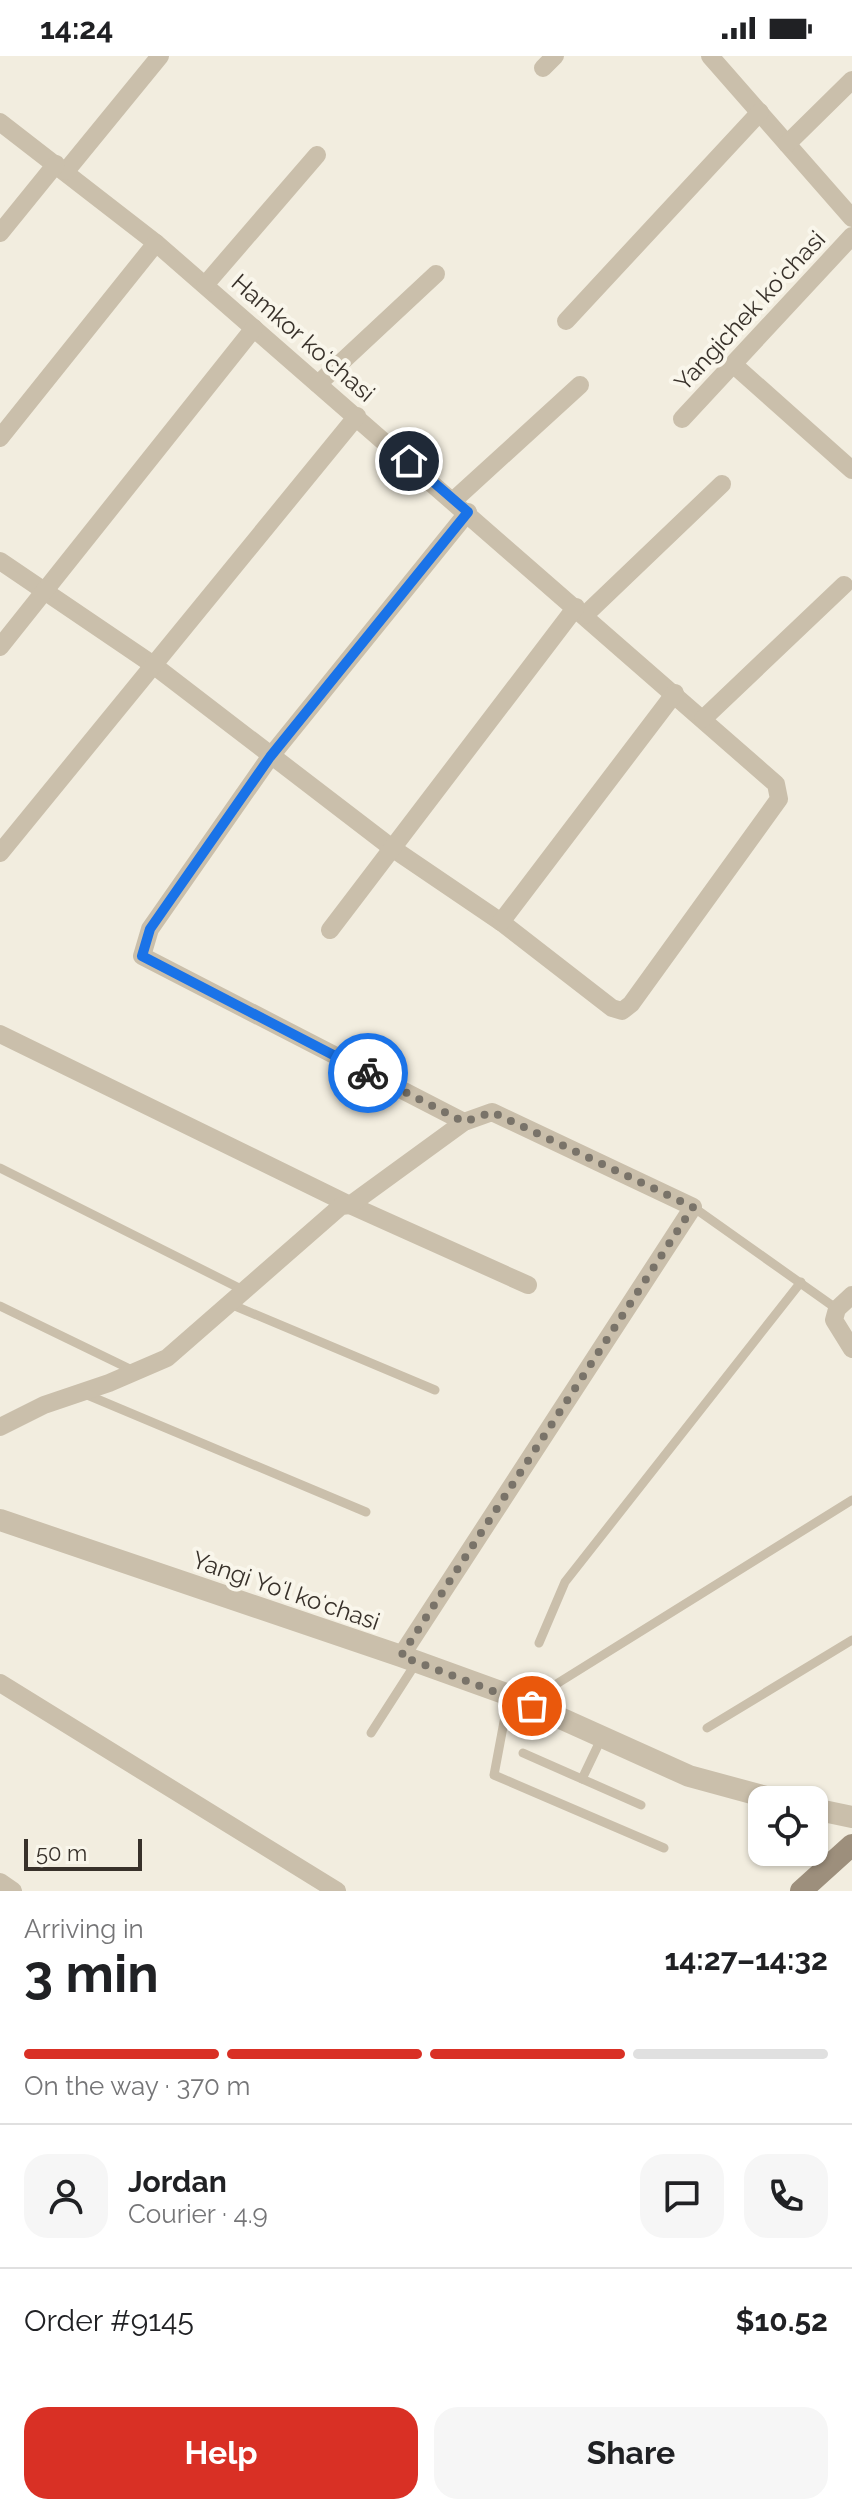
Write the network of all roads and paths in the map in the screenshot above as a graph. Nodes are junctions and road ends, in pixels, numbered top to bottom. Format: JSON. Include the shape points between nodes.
{"nodes":[{"id":1,"x":160,"y":56,"type":"edge"},
{"id":2,"x":710,"y":56,"type":"edge"},
{"id":3,"x":852,"y":80,"type":"edge"},
{"id":4,"x":760,"y":112,"type":"junction"},
{"id":5,"x":0,"y":122,"type":"edge"},
{"id":6,"x":787,"y":144,"type":"junction"},
{"id":7,"x":317,"y":155,"type":"dead end"},
{"id":8,"x":61,"y":168,"type":"junction"},
{"id":9,"x":852,"y":218,"type":"edge"},
{"id":10,"x":0,"y":233,"type":"edge"},
{"id":11,"x":851,"y":240,"type":"edge"},
{"id":12,"x":156,"y":243,"type":"junction"},
{"id":13,"x":436,"y":274,"type":"dead end"},
{"id":14,"x":205,"y":285,"type":"junction"},
{"id":15,"x":566,"y":321,"type":"dead end"},
{"id":16,"x":254,"y":328,"type":"junction"},
{"id":17,"x":734,"y":365,"type":"junction"},
{"id":18,"x":318,"y":384,"type":"junction"},
{"id":19,"x":580,"y":385,"type":"dead end"},
{"id":20,"x":357,"y":416,"type":"junction"},
{"id":21,"x":682,"y":419,"type":"dead end"},
{"id":22,"x":0,"y":438,"type":"edge"},
{"id":23,"x":852,"y":470,"type":"edge"},
{"id":24,"x":722,"y":484,"type":"dead end"},
{"id":25,"x":461,"y":506,"type":"junction"},
{"id":26,"x":0,"y":561,"type":"edge"},
{"id":27,"x":844,"y":585,"type":"dead end"},
{"id":28,"x":44,"y":592,"type":"junction"},
{"id":29,"x":581,"y":611,"type":"junction"},
{"id":30,"x":0,"y":647,"type":"edge"},
{"id":31,"x":152,"y":664,"type":"junction"},
{"id":32,"x":675,"y":693,"type":"junction"},
{"id":33,"x":703,"y":719,"type":"junction"},
{"id":34,"x":270,"y":757,"type":"junction"},
{"id":35,"x":392,"y":848,"type":"junction"},
{"id":36,"x":0,"y":853,"type":"edge"},
{"id":37,"x":501,"y":922,"type":"junction"},
{"id":38,"x":330,"y":930,"type":"dead end"},
{"id":39,"x":0,"y":1034,"type":"edge"},
{"id":40,"x":464,"y":1122,"type":"junction"},
{"id":41,"x":0,"y":1168,"type":"edge"},
{"id":42,"x":350,"y":1205,"type":"junction"},
{"id":43,"x":693,"y":1207,"type":"junction"},
{"id":44,"x":801,"y":1282,"type":"junction"},
{"id":45,"x":528,"y":1285,"type":"dead end"},
{"id":46,"x":243,"y":1290,"type":"junction"},
{"id":47,"x":852,"y":1295,"type":"edge"},
{"id":48,"x":228,"y":1303,"type":"junction"},
{"id":49,"x":0,"y":1306,"type":"edge"},
{"id":50,"x":837,"y":1309,"type":"junction"},
{"id":51,"x":852,"y":1349,"type":"edge"},
{"id":52,"x":135,"y":1372,"type":"junction"},
{"id":53,"x":435,"y":1390,"type":"dead end"},
{"id":54,"x":82,"y":1392,"type":"junction"},
{"id":55,"x":0,"y":1427,"type":"edge"},
{"id":56,"x":852,"y":1500,"type":"edge"},
{"id":57,"x":366,"y":1512,"type":"dead end"},
{"id":58,"x":0,"y":1520,"type":"edge"},
{"id":59,"x":852,"y":1640,"type":"edge"},
{"id":60,"x":539,"y":1643,"type":"dead end"},
{"id":61,"x":409,"y":1660,"type":"junction"},
{"id":62,"x":0,"y":1683,"type":"edge"},
{"id":63,"x":558,"y":1683,"type":"dead end"},
{"id":64,"x":509,"y":1695,"type":"junction"},
{"id":65,"x":707,"y":1728,"type":"dead end"},
{"id":66,"x":371,"y":1733,"type":"dead end"},
{"id":67,"x":602,"y":1737,"type":"junction"},
{"id":68,"x":523,"y":1753,"type":"dead end"},
{"id":69,"x":582,"y":1779,"type":"junction"},
{"id":70,"x":748,"y":1792,"type":"edge"},
{"id":71,"x":641,"y":1805,"type":"dead end"},
{"id":72,"x":828,"y":1812,"type":"edge"},
{"id":73,"x":852,"y":1817,"type":"edge"},
{"id":74,"x":852,"y":1845,"type":"edge"},
{"id":75,"x":664,"y":1848,"type":"dead end"},
{"id":76,"x":0,"y":1882,"type":"edge"},
{"id":77,"x":13,"y":1891,"type":"edge"},
{"id":78,"x":337,"y":1891,"type":"edge"},
{"id":79,"x":801,"y":1891,"type":"edge"}],
"edges":[{"from":1,"to":8,"type":"street"},
{"from":2,"to":4,"type":"street","name":"Yangichek koʻchasi"},
{"from":3,"to":6,"type":"street"},
{"from":4,"to":6,"type":"street","name":"Yangichek koʻchasi"},
{"from":4,"to":15,"type":"street"},
{"from":5,"to":8,"type":"street","name":"Hamkor koʻchasi"},
{"from":6,"to":9,"type":"street","name":"Yangichek koʻchasi"},
{"from":7,"to":14,"type":"street"},
{"from":8,"to":10,"type":"street"},
{"from":8,"to":12,"type":"street","name":"Hamkor koʻchasi"},
{"from":11,"to":17,"type":"street","name":"Yangichek koʻchasi"},
{"from":12,"to":14,"type":"street","name":"Hamkor koʻchasi"},
{"from":12,"to":22,"type":"street"},
{"from":13,"to":18,"type":"street"},
{"from":14,"to":16,"type":"street","name":"Hamkor koʻchasi"},
{"from":16,"to":18,"type":"street","name":"Hamkor koʻchasi"},
{"from":16,"to":28,"type":"street"},
{"from":17,"to":21,"type":"street","name":"Yangichek koʻchasi"},
{"from":17,"to":23,"type":"street"},
{"from":18,"to":20,"type":"street","name":"Hamkor koʻchasi"},
{"from":19,"to":25,"type":"street"},
{"from":20,"to":25,"type":"street","name":"Hamkor koʻchasi"},
{"from":20,"to":31,"type":"street"},
{"from":24,"to":29,"type":"street"},
{"from":25,"to":29,"type":"street","name":"Hamkor koʻchasi"},
{"from":25,"to":34,"type":"street"},
{"from":26,"to":28,"type":"street"},
{"from":27,"to":33,"type":"street"},
{"from":28,"to":30,"type":"street"},
{"from":28,"to":31,"type":"street"},
{"from":29,"to":32,"type":"street","name":"Hamkor koʻchasi"},
{"from":29,"to":35,"type":"street"},
{"from":31,"to":34,"type":"street"},
{"from":31,"to":36,"type":"street"},
{"from":32,"to":33,"type":"street","name":"Hamkor koʻchasi"},
{"from":32,"to":37,"type":"street"},
{"from":33,"to":37,"type":"street","name":"Hamkor koʻchasi","via":[[780,792],[622,1011]]},
{"from":34,"to":35,"type":"street"},
{"from":34,"to":40,"type":"street","via":[[150,929],[142,956]]},
{"from":35,"to":37,"type":"street"},
{"from":35,"to":38,"type":"street"},
{"from":39,"to":42,"type":"street"},
{"from":40,"to":42,"type":"street"},
{"from":40,"to":43,"type":"street","via":[[492,1112]]},
{"from":41,"to":46,"type":"lane"},
{"from":42,"to":45,"type":"street"},
{"from":42,"to":46,"type":"street","via":[[341,1206]]},
{"from":43,"to":44,"type":"lane"},
{"from":43,"to":61,"type":"street"},
{"from":44,"to":50,"type":"lane"},
{"from":44,"to":60,"type":"lane","via":[[565,1582]]},
{"from":46,"to":48,"type":"street"},
{"from":47,"to":50,"type":"street"},
{"from":48,"to":52,"type":"street","via":[[167,1358]]},
{"from":48,"to":53,"type":"lane"},
{"from":49,"to":52,"type":"lane"},
{"from":50,"to":51,"type":"street","via":[[834,1320]]},
{"from":52,"to":54,"type":"street"},
{"from":54,"to":55,"type":"street"},
{"from":54,"to":57,"type":"lane"},
{"from":56,"to":63,"type":"lane"},
{"from":58,"to":61,"type":"street","name":"Yangi Yoʻl koʻchasi"},
{"from":59,"to":65,"type":"lane"},
{"from":61,"to":64,"type":"street","name":"Yangi Yoʻl koʻchasi"},
{"from":61,"to":66,"type":"lane"},
{"from":62,"to":78,"type":"street"},
{"from":64,"to":67,"type":"street","name":"Yangi Yoʻl koʻchasi"},
{"from":64,"to":75,"type":"lane","via":[[494,1775]]},
{"from":67,"to":69,"type":"lane"},
{"from":67,"to":70,"type":"street","name":"Yangi Yoʻl koʻchasi","via":[[689,1776]]},
{"from":68,"to":69,"type":"lane"},
{"from":69,"to":71,"type":"lane"},
{"from":72,"to":73,"type":"street"},
{"from":74,"to":79,"type":"main road"},
{"from":76,"to":77,"type":"street"}]}
